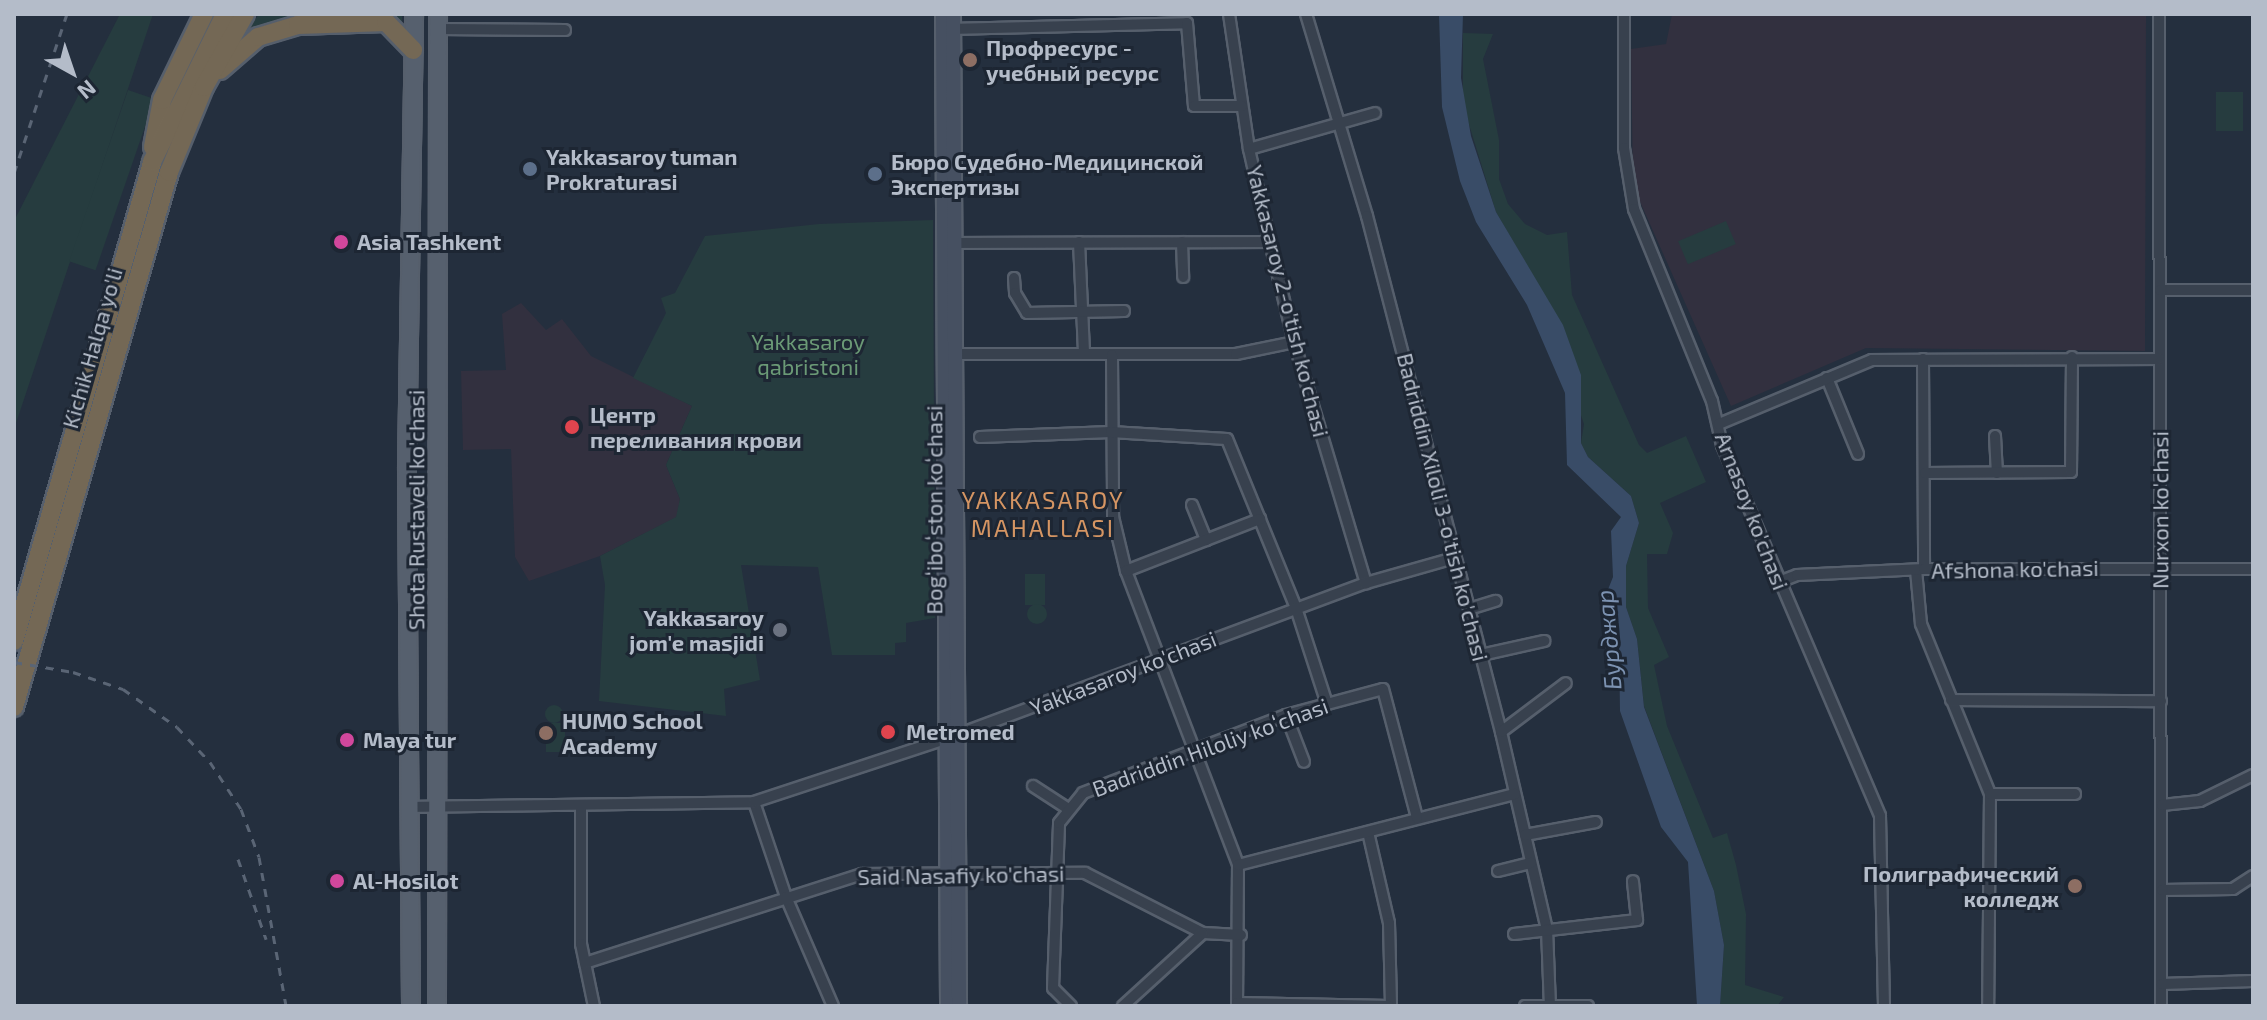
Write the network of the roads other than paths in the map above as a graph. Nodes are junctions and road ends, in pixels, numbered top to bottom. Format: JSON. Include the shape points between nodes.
{"nodes":[{"id":1,"x":204,"y":14,"type":"edge"},
{"id":2,"x":225,"y":14,"type":"edge"},
{"id":3,"x":245,"y":14,"type":"edge"},
{"id":4,"x":414,"y":14,"type":"edge"},
{"id":5,"x":1229,"y":14,"type":"edge"},
{"id":6,"x":1306,"y":14,"type":"edge"},
{"id":7,"x":1624,"y":14,"type":"edge"},
{"id":8,"x":2159,"y":14,"type":"edge"},
{"id":9,"x":438,"y":21,"type":"edge"},
{"id":10,"x":948,"y":21,"type":"edge"},
{"id":11,"x":565,"y":30,"type":"dead end"},
{"id":12,"x":413,"y":50,"type":"junction"},
{"id":13,"x":204,"y":87,"type":"junction"},
{"id":14,"x":1242,"y":106,"type":"junction"},
{"id":15,"x":1375,"y":113,"type":"dead end"},
{"id":16,"x":1338,"y":126,"type":"junction"},
{"id":17,"x":1249,"y":149,"type":"junction"},
{"id":18,"x":152,"y":162,"type":"junction"},
{"id":19,"x":1079,"y":242,"type":"junction"},
{"id":20,"x":1182,"y":242,"type":"junction"},
{"id":21,"x":1270,"y":242,"type":"junction"},
{"id":22,"x":954,"y":243,"type":"junction"},
{"id":23,"x":1183,"y":277,"type":"dead end"},
{"id":24,"x":1014,"y":278,"type":"dead end"},
{"id":25,"x":2160,"y":290,"type":"junction"},
{"id":26,"x":2253,"y":290,"type":"edge"},
{"id":27,"x":1124,"y":311,"type":"dead end"},
{"id":28,"x":1081,"y":314,"type":"junction"},
{"id":29,"x":1294,"y":342,"type":"junction"},
{"id":30,"x":950,"y":354,"type":"junction"},
{"id":31,"x":1084,"y":354,"type":"junction"},
{"id":32,"x":1112,"y":355,"type":"junction"},
{"id":33,"x":2072,"y":357,"type":"junction"},
{"id":34,"x":1923,"y":359,"type":"junction"},
{"id":35,"x":2159,"y":359,"type":"junction"},
{"id":36,"x":1827,"y":378,"type":"junction"},
{"id":37,"x":87,"y":379,"type":"junction"},
{"id":38,"x":106,"y":384,"type":"junction"},
{"id":39,"x":1719,"y":424,"type":"junction"},
{"id":40,"x":1111,"y":432,"type":"junction"},
{"id":41,"x":1995,"y":436,"type":"dead end"},
{"id":42,"x":980,"y":437,"type":"dead end"},
{"id":43,"x":1858,"y":454,"type":"dead end"},
{"id":44,"x":1925,"y":473,"type":"junction"},
{"id":45,"x":1997,"y":473,"type":"junction"},
{"id":46,"x":1192,"y":505,"type":"dead end"},
{"id":47,"x":1260,"y":519,"type":"junction"},
{"id":48,"x":1206,"y":540,"type":"junction"},
{"id":49,"x":1454,"y":558,"type":"junction"},
{"id":50,"x":2160,"y":568,"type":"junction"},
{"id":51,"x":2253,"y":569,"type":"edge"},
{"id":52,"x":1920,"y":570,"type":"junction"},
{"id":53,"x":1126,"y":571,"type":"junction"},
{"id":54,"x":1779,"y":582,"type":"junction"},
{"id":55,"x":1366,"y":583,"type":"junction"},
{"id":56,"x":1496,"y":601,"type":"dead end"},
{"id":57,"x":1296,"y":608,"type":"junction"},
{"id":58,"x":1469,"y":609,"type":"junction"},
{"id":59,"x":14,"y":641,"type":"edge"},
{"id":60,"x":1544,"y":641,"type":"dead end"},
{"id":61,"x":1481,"y":655,"type":"junction"},
{"id":62,"x":1159,"y":658,"type":"junction"},
{"id":63,"x":1566,"y":683,"type":"dead end"},
{"id":64,"x":1951,"y":700,"type":"junction"},
{"id":65,"x":2161,"y":701,"type":"junction"},
{"id":66,"x":1327,"y":704,"type":"junction"},
{"id":67,"x":14,"y":707,"type":"edge"},
{"id":68,"x":1286,"y":715,"type":"junction"},
{"id":69,"x":1501,"y":732,"type":"junction"},
{"id":70,"x":952,"y":737,"type":"junction"},
{"id":71,"x":1196,"y":750,"type":"junction"},
{"id":72,"x":1304,"y":762,"type":"dead end"},
{"id":73,"x":2253,"y":775,"type":"edge"},
{"id":74,"x":1033,"y":786,"type":"dead end"},
{"id":75,"x":1515,"y":794,"type":"junction"},
{"id":76,"x":1990,"y":794,"type":"junction"},
{"id":77,"x":2075,"y":794,"type":"dead end"},
{"id":78,"x":754,"y":802,"type":"junction"},
{"id":79,"x":581,"y":805,"type":"junction"},
{"id":80,"x":2162,"y":805,"type":"junction"},
{"id":81,"x":437,"y":806,"type":"junction"},
{"id":82,"x":410,"y":807,"type":"junction"},
{"id":83,"x":1067,"y":808,"type":"junction"},
{"id":84,"x":1417,"y":818,"type":"junction"},
{"id":85,"x":1596,"y":822,"type":"dead end"},
{"id":86,"x":1368,"y":832,"type":"junction"},
{"id":87,"x":1525,"y":835,"type":"junction"},
{"id":88,"x":1531,"y":863,"type":"junction"},
{"id":89,"x":1238,"y":865,"type":"junction"},
{"id":90,"x":1498,"y":871,"type":"dead end"},
{"id":91,"x":952,"y":873,"type":"junction"},
{"id":92,"x":1061,"y":873,"type":"junction"},
{"id":93,"x":2253,"y":876,"type":"edge"},
{"id":94,"x":1633,"y":881,"type":"dead end"},
{"id":95,"x":2162,"y":890,"type":"junction"},
{"id":96,"x":786,"y":897,"type":"junction"},
{"id":97,"x":1547,"y":929,"type":"junction"},
{"id":98,"x":1203,"y":933,"type":"junction"},
{"id":99,"x":1514,"y":934,"type":"dead end"},
{"id":100,"x":1241,"y":935,"type":"junction"},
{"id":101,"x":585,"y":963,"type":"junction"},
{"id":102,"x":2253,"y":981,"type":"edge"},
{"id":103,"x":2162,"y":984,"type":"junction"},
{"id":104,"x":1237,"y":1005,"type":"edge"},
{"id":105,"x":1316,"y":1005,"type":"edge"},
{"id":106,"x":411,"y":1006,"type":"edge"},
{"id":107,"x":437,"y":1006,"type":"edge"},
{"id":108,"x":594,"y":1006,"type":"edge"},
{"id":109,"x":833,"y":1006,"type":"edge"},
{"id":110,"x":948,"y":1006,"type":"edge"},
{"id":111,"x":959,"y":1006,"type":"edge"},
{"id":112,"x":1071,"y":1006,"type":"edge"},
{"id":113,"x":1123,"y":1006,"type":"edge"},
{"id":114,"x":1390,"y":1006,"type":"edge"},
{"id":115,"x":1525,"y":1006,"type":"edge"},
{"id":116,"x":1550,"y":1006,"type":"edge"},
{"id":117,"x":1588,"y":1006,"type":"edge"},
{"id":118,"x":1884,"y":1006,"type":"edge"},
{"id":119,"x":1988,"y":1006,"type":"edge"},
{"id":120,"x":2161,"y":1006,"type":"edge"}],
"edges":[{"from":1,"to":18,"type":"highway","via":[[162,100]]},
{"from":2,"to":18,"type":"highway","name":"Kichik Halqa yo'li"},
{"from":3,"to":13,"type":"highway","name":"Kichik Halqa yo'li"},
{"from":4,"to":12,"type":"main road","name":"Shota Rustaveli ko'chasi"},
{"from":5,"to":14,"type":"street","name":"Yakkasaroy 2-o'tish ko'chasi"},
{"from":6,"to":16,"type":"street","name":"Badriddin Xiloli 3-o'tish ko'chasi"},
{"from":7,"to":39,"type":"street","name":"Arnasoy ko'chasi","via":[[1628,190]]},
{"from":8,"to":25,"type":"street","name":"Nurxon ko'chasi"},
{"from":9,"to":11,"type":"street"},
{"from":9,"to":81,"type":"main road","name":"Shota Rustaveli ko'chasi"},
{"from":10,"to":14,"type":"street","via":[[1187,23],[1194,106]]},
{"from":10,"to":22,"type":"street","name":"Bogʻiboʻston koʻchasi"},
{"from":10,"to":30,"type":"street","name":"Bogʻiboʻston koʻchasi"},
{"from":12,"to":13,"type":"highway","via":[[386,22],[292,26],[258,37]]},
{"from":12,"to":82,"type":"main road","name":"Shota Rustaveli ko'chasi","via":[[407,467]]},
{"from":13,"to":38,"type":"highway","name":"Kichik Halqa yo'li","via":[[169,172]]},
{"from":14,"to":17,"type":"street","name":"Yakkasaroy 2-o'tish ko'chasi"},
{"from":15,"to":16,"type":"street"},
{"from":16,"to":17,"type":"street"},
{"from":16,"to":49,"type":"street","name":"Badriddin Xiloli 3-o'tish ko'chasi","via":[[1367,216]]},
{"from":17,"to":21,"type":"street","name":"Yakkasaroy 2-o'tish ko'chasi"},
{"from":18,"to":37,"type":"highway","name":"Kichik Halqa yo'li"},
{"from":19,"to":20,"type":"street"},
{"from":19,"to":22,"type":"street"},
{"from":19,"to":28,"type":"street"},
{"from":20,"to":21,"type":"street"},
{"from":20,"to":23,"type":"street"},
{"from":21,"to":29,"type":"street","name":"Yakkasaroy 2-o'tish ko'chasi"},
{"from":22,"to":30,"type":"street","name":"Bogʻiboʻston koʻchasi"},
{"from":24,"to":28,"type":"street","via":[[1015,293],[1027,313]]},
{"from":25,"to":26,"type":"street"},
{"from":25,"to":35,"type":"street","name":"Nurxon ko'chasi"},
{"from":27,"to":28,"type":"street"},
{"from":28,"to":31,"type":"street"},
{"from":29,"to":32,"type":"street","via":[[1236,354]]},
{"from":29,"to":55,"type":"street","name":"Yakkasaroy 2-o'tish ko'chasi"},
{"from":30,"to":31,"type":"street"},
{"from":30,"to":70,"type":"street","name":"Bogʻiboʻston koʻchasi"},
{"from":31,"to":32,"type":"street"},
{"from":32,"to":40,"type":"street"},
{"from":33,"to":34,"type":"street"},
{"from":33,"to":35,"type":"street"},
{"from":33,"to":45,"type":"street","via":[[2071,472]]},
{"from":34,"to":36,"type":"street","via":[[1872,360]]},
{"from":34,"to":44,"type":"street"},
{"from":35,"to":50,"type":"street","name":"Nurxon ko'chasi"},
{"from":36,"to":39,"type":"street"},
{"from":36,"to":43,"type":"street"},
{"from":37,"to":38,"type":"highway"},
{"from":37,"to":59,"type":"highway","name":"Kichik Halqa yo'li"},
{"from":38,"to":67,"type":"highway","name":"Kichik Halqa yo'li"},
{"from":39,"to":54,"type":"street","name":"Arnasoy ko'chasi","via":[[1722,445]]},
{"from":40,"to":42,"type":"street"},
{"from":40,"to":47,"type":"street","via":[[1227,439]]},
{"from":40,"to":53,"type":"street","via":[[1113,517]]},
{"from":41,"to":45,"type":"street"},
{"from":44,"to":45,"type":"street"},
{"from":44,"to":52,"type":"street"},
{"from":46,"to":48,"type":"street"},
{"from":47,"to":48,"type":"street"},
{"from":47,"to":57,"type":"street"},
{"from":48,"to":53,"type":"street"},
{"from":49,"to":55,"type":"street","name":"Yakkasaroy ko'chasi"},
{"from":49,"to":58,"type":"street","name":"Badriddin Xiloli 3-o'tish ko'chasi"},
{"from":50,"to":51,"type":"street","name":"Afshona ko'chasi"},
{"from":50,"to":52,"type":"street","name":"Afshona ko'chasi"},
{"from":50,"to":65,"type":"street","name":"Nurxon ko'chasi"},
{"from":52,"to":54,"type":"street","name":"Afshona ko'chasi","via":[[1797,575]]},
{"from":52,"to":64,"type":"street","via":[[1918,615]]},
{"from":53,"to":62,"type":"street"},
{"from":54,"to":118,"type":"street","name":"Arnasoy ko'chasi","via":[[1880,816]]},
{"from":55,"to":57,"type":"street","name":"Yakkasaroy ko'chasi"},
{"from":56,"to":58,"type":"street"},
{"from":57,"to":62,"type":"street","name":"Yakkasaroy ko'chasi"},
{"from":57,"to":66,"type":"street"},
{"from":58,"to":61,"type":"street","name":"Badriddin Xiloli 3-o'tish ko'chasi"},
{"from":60,"to":61,"type":"street"},
{"from":61,"to":69,"type":"street","name":"Badriddin Xiloli 3-o'tish ko'chasi"},
{"from":62,"to":70,"type":"street","name":"Yakkasaroy ko'chasi"},
{"from":62,"to":71,"type":"street"},
{"from":63,"to":69,"type":"street"},
{"from":64,"to":65,"type":"street"},
{"from":64,"to":76,"type":"street"},
{"from":65,"to":80,"type":"street","name":"Nurxon ko'chasi"},
{"from":66,"to":68,"type":"street","name":"Badriddin Hiloliy koʻchasi"},
{"from":66,"to":84,"type":"street","name":"Badriddin Hiloliy koʻchasi","via":[[1383,689]]},
{"from":68,"to":71,"type":"street","name":"Badriddin Hiloliy koʻchasi"},
{"from":68,"to":72,"type":"street"},
{"from":69,"to":75,"type":"street","name":"Badriddin Xiloli 3-o'tish ko'chasi"},
{"from":70,"to":78,"type":"street","name":"Yakkasaroy ko'chasi"},
{"from":70,"to":91,"type":"street","name":"Bogʻiboʻston koʻchasi"},
{"from":71,"to":83,"type":"street","name":"Badriddin Hiloliy koʻchasi","via":[[1083,793]]},
{"from":71,"to":89,"type":"street"},
{"from":73,"to":80,"type":"street","via":[[2200,801]]},
{"from":74,"to":83,"type":"street"},
{"from":75,"to":84,"type":"street"},
{"from":75,"to":87,"type":"street","name":"Badriddin Xiloli 3-o'tish ko'chasi"},
{"from":76,"to":77,"type":"street"},
{"from":76,"to":119,"type":"street"},
{"from":78,"to":79,"type":"street","name":"Yakkasaroy ko'chasi"},
{"from":78,"to":96,"type":"street"},
{"from":79,"to":81,"type":"street","name":"Yakkasaroy ko'chasi"},
{"from":79,"to":101,"type":"street"},
{"from":80,"to":95,"type":"street","name":"Nurxon ko'chasi"},
{"from":81,"to":82,"type":"street","name":"Yakkasaroy ko'chasi"},
{"from":81,"to":107,"type":"main road","name":"Shota Rustaveli ko'chasi"},
{"from":82,"to":106,"type":"main road","name":"Shota Rustaveli ko'chasi"},
{"from":83,"to":92,"type":"street","name":"Badriddin Hiloliy koʻchasi","via":[[1059,823]]},
{"from":84,"to":86,"type":"street"},
{"from":85,"to":87,"type":"street"},
{"from":86,"to":89,"type":"street"},
{"from":86,"to":114,"type":"street","via":[[1389,923]]},
{"from":87,"to":88,"type":"street","name":"Badriddin Xiloli 3-o'tish ko'chasi"},
{"from":88,"to":90,"type":"street"},
{"from":88,"to":97,"type":"street","name":"Badriddin Xiloli 3-o'tish ko'chasi"},
{"from":89,"to":100,"type":"street"},
{"from":91,"to":92,"type":"street","name":"Said Nasafiy ko'chasi"},
{"from":91,"to":96,"type":"street","name":"Said Nasafiy ko'chasi","via":[[862,874]]},
{"from":91,"to":110,"type":"street","name":"Bogʻiboʻston koʻchasi"},
{"from":91,"to":111,"type":"street","name":"Bogʻiboʻston koʻchasi"},
{"from":92,"to":98,"type":"street","name":"Said Nasafiy ko'chasi","via":[[1085,873]]},
{"from":92,"to":112,"type":"street","name":"Badriddin Hiloliy koʻchasi","via":[[1053,988]]},
{"from":93,"to":95,"type":"street","via":[[2233,889]]},
{"from":94,"to":97,"type":"street","via":[[1637,920]]},
{"from":95,"to":103,"type":"street","name":"Nurxon ko'chasi"},
{"from":96,"to":101,"type":"street","name":"Said Nasafiy ko'chasi"},
{"from":96,"to":109,"type":"street"},
{"from":97,"to":99,"type":"street"},
{"from":97,"to":116,"type":"street","name":"Badriddin Xiloli 3-o'tish ko'chasi"},
{"from":98,"to":100,"type":"street","name":"Said Nasafiy ko'chasi"},
{"from":98,"to":113,"type":"street"},
{"from":100,"to":104,"type":"street"},
{"from":101,"to":108,"type":"street"},
{"from":102,"to":103,"type":"street"},
{"from":103,"to":120,"type":"street","name":"Nurxon ko'chasi"},
{"from":104,"to":105,"type":"street"},
{"from":105,"to":114,"type":"street"},
{"from":115,"to":116,"type":"street"},
{"from":116,"to":117,"type":"street"}]}
